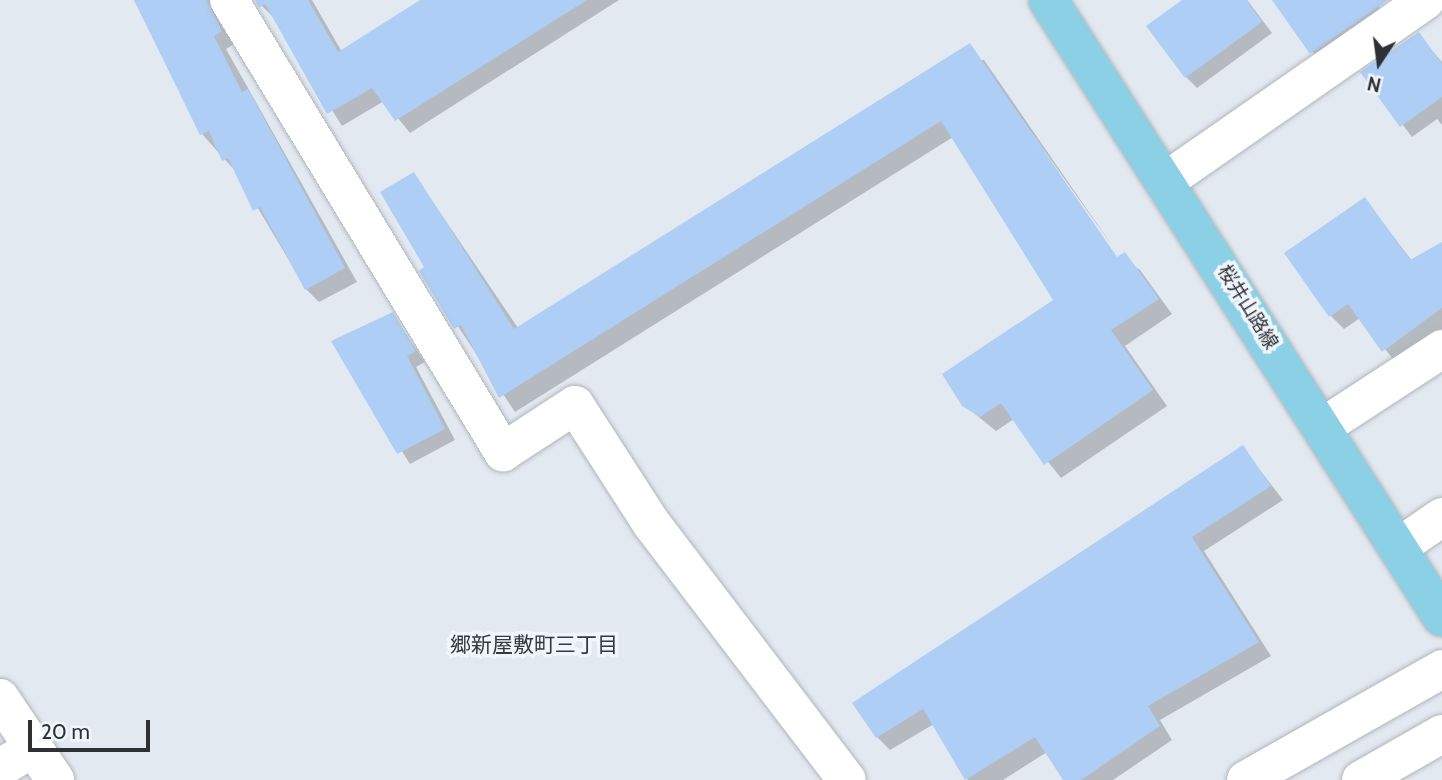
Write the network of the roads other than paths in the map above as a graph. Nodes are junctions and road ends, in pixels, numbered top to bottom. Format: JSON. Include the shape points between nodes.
{"nodes":[{"id":1,"x":229,"y":0,"type":"edge"},
{"id":2,"x":1048,"y":0,"type":"edge"},
{"id":3,"x":1426,"y":0,"type":"edge"},
{"id":4,"x":1167,"y":180,"type":"junction"},
{"id":5,"x":1442,"y":349,"type":"edge"},
{"id":6,"x":1324,"y":426,"type":"junction"},
{"id":7,"x":1442,"y":517,"type":"edge"},
{"id":8,"x":1400,"y":546,"type":"junction"},
{"id":9,"x":1442,"y":617,"type":"edge"},
{"id":10,"x":1442,"y":669,"type":"edge"},
{"id":11,"x":0,"y":698,"type":"edge"},
{"id":12,"x":1442,"y":734,"type":"edge"},
{"id":13,"x":33,"y":748,"type":"junction"},
{"id":14,"x":0,"y":768,"type":"edge"},
{"id":15,"x":55,"y":780,"type":"edge"},
{"id":16,"x":847,"y":780,"type":"edge"},
{"id":17,"x":1246,"y":780,"type":"edge"},
{"id":18,"x":1361,"y":780,"type":"edge"}],
"edges":[{"from":1,"to":16,"type":"street","via":[[503,452],[576,405],[651,523]]},
{"from":2,"to":4,"type":"main road","name":"桜井山路線"},
{"from":3,"to":4,"type":"street"},
{"from":4,"to":6,"type":"main road","name":"桜井山路線"},
{"from":5,"to":6,"type":"street"},
{"from":6,"to":8,"type":"main road","name":"桜井山路線"},
{"from":7,"to":8,"type":"street"},
{"from":8,"to":9,"type":"main road","name":"桜井山路線"},
{"from":10,"to":17,"type":"street"},
{"from":11,"to":13,"type":"street"},
{"from":12,"to":18,"type":"street"},
{"from":13,"to":14,"type":"street"},
{"from":13,"to":15,"type":"street"}]}
